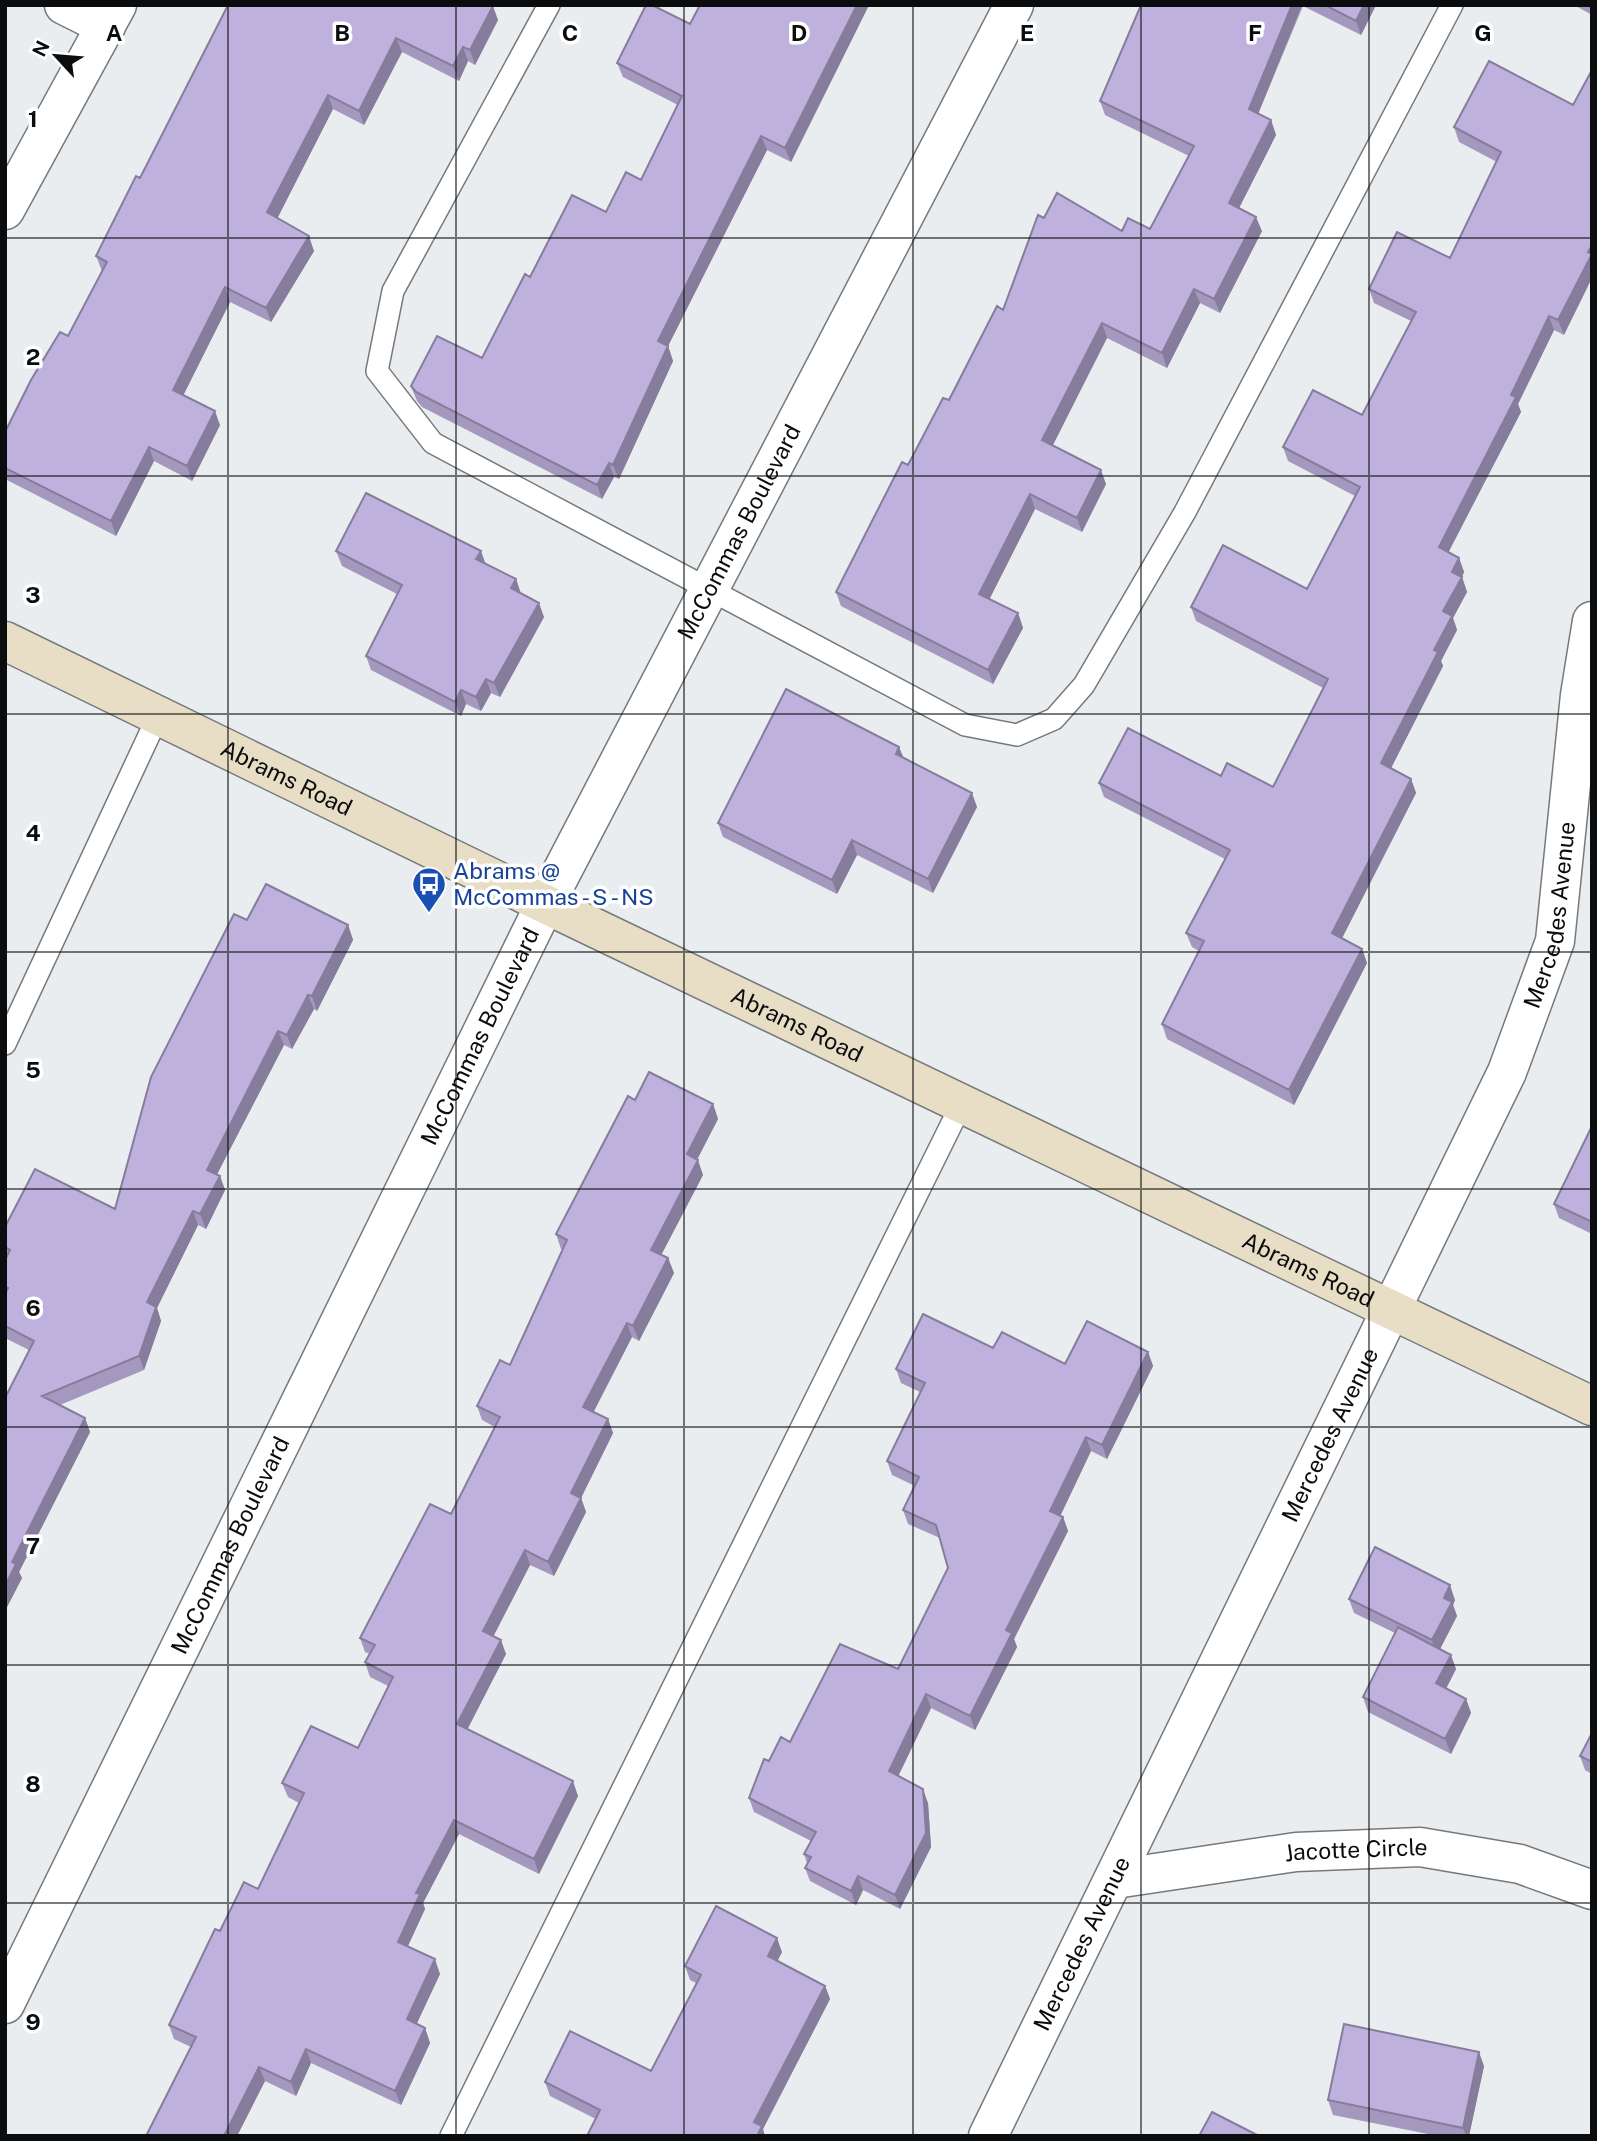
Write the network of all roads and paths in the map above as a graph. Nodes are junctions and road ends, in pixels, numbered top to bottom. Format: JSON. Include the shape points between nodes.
{"nodes":[{"id":1,"x":64,"y":5,"type":"edge"},
{"id":2,"x":549,"y":5,"type":"edge"},
{"id":3,"x":1014,"y":5,"type":"edge"},
{"id":4,"x":1452,"y":5,"type":"edge"},
{"id":5,"x":111,"y":16,"type":"edge"},
{"id":6,"x":5,"y":210,"type":"edge"},
{"id":7,"x":707,"y":590,"type":"junction"},
{"id":8,"x":1592,"y":621,"type":"edge"},
{"id":9,"x":5,"y":641,"type":"edge"},
{"id":10,"x":1586,"y":699,"type":"edge"},
{"id":11,"x":159,"y":714,"type":"junction"},
{"id":12,"x":545,"y":904,"type":"junction"},
{"id":13,"x":5,"y":1044,"type":"edge"},
{"id":14,"x":962,"y":1103,"type":"junction"},
{"id":15,"x":1392,"y":1310,"type":"junction"},
{"id":16,"x":1592,"y":1406,"type":"edge"},
{"id":17,"x":1115,"y":1879,"type":"junction"},
{"id":18,"x":1592,"y":1890,"type":"edge"},
{"id":19,"x":5,"y":2004,"type":"edge"},
{"id":20,"x":451,"y":2136,"type":"edge"},
{"id":21,"x":988,"y":2136,"type":"edge"}],
"edges":[{"from":1,"to":5,"type":"street"},
{"from":2,"to":7,"type":"lane","via":[[393,291],[377,371],[433,443]]},
{"from":3,"to":7,"type":"street","name":"McCommas Boulevard"},
{"from":4,"to":7,"type":"lane","via":[[1185,512],[1084,685],[1054,719],[1017,735],[965,725]]},
{"from":5,"to":6,"type":"street"},
{"from":7,"to":12,"type":"street","name":"McCommas Boulevard"},
{"from":8,"to":10,"type":"street","name":"Mercedes Avenue"},
{"from":9,"to":11,"type":"main road","name":"Abrams Road"},
{"from":10,"to":15,"type":"street","name":"Mercedes Avenue","via":[[1555,941],[1507,1072]]},
{"from":11,"to":12,"type":"main road","name":"Abrams Road"},
{"from":11,"to":13,"type":"lane"},
{"from":12,"to":14,"type":"main road","name":"Abrams Road"},
{"from":12,"to":19,"type":"street","name":"McCommas Boulevard"},
{"from":14,"to":15,"type":"main road","name":"Abrams Road"},
{"from":14,"to":20,"type":"lane"},
{"from":15,"to":16,"type":"main road","name":"Abrams Road"},
{"from":15,"to":17,"type":"street","name":"Mercedes Avenue"},
{"from":17,"to":18,"type":"street","name":"Jacotte Circle","via":[[1296,1852],[1420,1847],[1520,1864]]},
{"from":17,"to":21,"type":"street","name":"Mercedes Avenue"}]}
